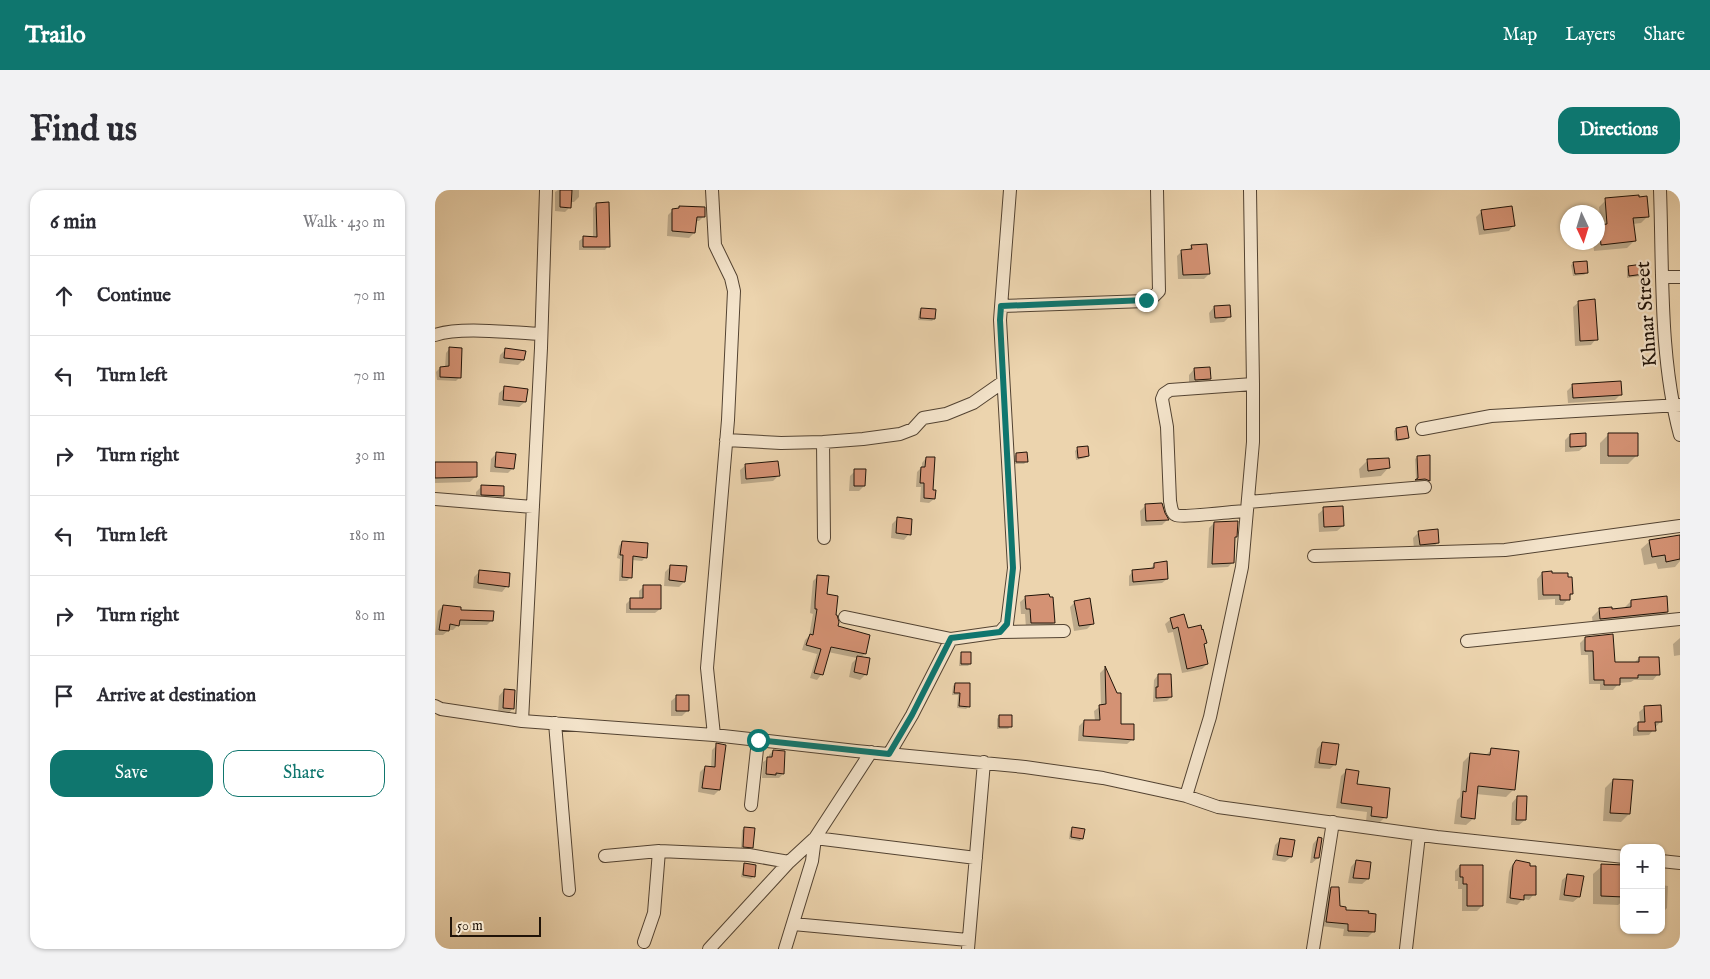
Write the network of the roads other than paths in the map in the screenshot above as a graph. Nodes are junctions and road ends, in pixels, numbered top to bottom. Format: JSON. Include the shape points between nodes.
{"nodes":[{"id":1,"x":545,"y":190,"type":"edge"},
{"id":2,"x":712,"y":190,"type":"edge"},
{"id":3,"x":1009,"y":190,"type":"edge"},
{"id":4,"x":1157,"y":190,"type":"edge"},
{"id":5,"x":1250,"y":190,"type":"edge"},
{"id":6,"x":1660,"y":190,"type":"edge"},
{"id":7,"x":1663,"y":277,"type":"junction"},
{"id":8,"x":1680,"y":277,"type":"edge"},
{"id":9,"x":1001,"y":306,"type":"junction"},
{"id":10,"x":435,"y":334,"type":"edge"},
{"id":11,"x":541,"y":334,"type":"junction"},
{"id":12,"x":1003,"y":382,"type":"junction"},
{"id":13,"x":1253,"y":384,"type":"junction"},
{"id":14,"x":1677,"y":406,"type":"edge"},
{"id":15,"x":1422,"y":428,"type":"dead end"},
{"id":16,"x":1680,"y":435,"type":"edge"},
{"id":17,"x":726,"y":440,"type":"junction"},
{"id":18,"x":823,"y":442,"type":"junction"},
{"id":19,"x":1425,"y":487,"type":"dead end"},
{"id":20,"x":435,"y":499,"type":"edge"},
{"id":21,"x":533,"y":506,"type":"junction"},
{"id":22,"x":1247,"y":507,"type":"junction"},
{"id":23,"x":1680,"y":526,"type":"edge"},
{"id":24,"x":824,"y":538,"type":"dead end"},
{"id":25,"x":1314,"y":556,"type":"dead end"},
{"id":26,"x":845,"y":617,"type":"dead end"},
{"id":27,"x":1680,"y":619,"type":"edge"},
{"id":28,"x":1064,"y":631,"type":"dead end"},
{"id":29,"x":1000,"y":632,"type":"junction"},
{"id":30,"x":951,"y":638,"type":"junction"},
{"id":31,"x":1467,"y":641,"type":"dead end"},
{"id":32,"x":435,"y":706,"type":"edge"},
{"id":33,"x":522,"y":721,"type":"junction"},
{"id":34,"x":555,"y":723,"type":"junction"},
{"id":35,"x":714,"y":735,"type":"junction"},
{"id":36,"x":758,"y":740,"type":"junction"},
{"id":37,"x":871,"y":752,"type":"junction"},
{"id":38,"x":889,"y":754,"type":"junction"},
{"id":39,"x":984,"y":762,"type":"junction"},
{"id":40,"x":1186,"y":796,"type":"junction"},
{"id":41,"x":751,"y":805,"type":"dead end"},
{"id":42,"x":1333,"y":822,"type":"junction"},
{"id":43,"x":1419,"y":834,"type":"junction"},
{"id":44,"x":815,"y":838,"type":"junction"},
{"id":45,"x":659,"y":851,"type":"junction"},
{"id":46,"x":605,"y":856,"type":"dead end"},
{"id":47,"x":1620,"y":857,"type":"edge"},
{"id":48,"x":976,"y":858,"type":"junction"},
{"id":49,"x":1665,"y":861,"type":"edge"},
{"id":50,"x":789,"y":862,"type":"junction"},
{"id":51,"x":1680,"y":863,"type":"edge"},
{"id":52,"x":569,"y":890,"type":"dead end"},
{"id":53,"x":793,"y":924,"type":"junction"},
{"id":54,"x":644,"y":942,"type":"dead end"},
{"id":55,"x":968,"y":944,"type":"edge"},
{"id":56,"x":709,"y":949,"type":"edge"},
{"id":57,"x":785,"y":949,"type":"edge"},
{"id":58,"x":1313,"y":949,"type":"edge"},
{"id":59,"x":1406,"y":949,"type":"edge"}],
"edges":[{"from":1,"to":11,"type":"street"},
{"from":2,"to":17,"type":"street","via":[[715,245],[734,291]]},
{"from":3,"to":9,"type":"street"},
{"from":4,"to":9,"type":"street","via":[[1159,291],[1152,298]]},
{"from":5,"to":13,"type":"street"},
{"from":6,"to":7,"type":"street","name":"Khnar Street"},
{"from":7,"to":8,"type":"street"},
{"from":7,"to":14,"type":"street","name":"Khnar Street","via":[[1665,333]]},
{"from":9,"to":12,"type":"street"},
{"from":10,"to":11,"type":"street","via":[[461,330]]},
{"from":11,"to":21,"type":"street"},
{"from":12,"to":18,"type":"street","via":[[957,410],[923,418],[907,432]]},
{"from":12,"to":29,"type":"street","via":[[1013,568],[1007,624]]},
{"from":13,"to":22,"type":"street","via":[[1253,442]]},
{"from":13,"to":22,"type":"street","via":[[1170,390],[1162,399],[1173,513],[1186,516]]},
{"from":14,"to":15,"type":"street","via":[[1491,416]]},
{"from":14,"to":16,"type":"street","name":"Khnar Street"},
{"from":17,"to":18,"type":"street"},
{"from":17,"to":35,"type":"street","via":[[707,668]]},
{"from":18,"to":24,"type":"street"},
{"from":19,"to":22,"type":"street"},
{"from":20,"to":21,"type":"street"},
{"from":21,"to":33,"type":"street"},
{"from":22,"to":40,"type":"street","via":[[1242,567],[1210,717]]},
{"from":23,"to":25,"type":"street","via":[[1505,550]]},
{"from":26,"to":30,"type":"street"},
{"from":27,"to":31,"type":"street"},
{"from":28,"to":29,"type":"street"},
{"from":29,"to":30,"type":"street"},
{"from":30,"to":38,"type":"street"},
{"from":32,"to":33,"type":"street"},
{"from":33,"to":34,"type":"street"},
{"from":34,"to":35,"type":"street"},
{"from":34,"to":52,"type":"street"},
{"from":35,"to":36,"type":"street"},
{"from":36,"to":37,"type":"street"},
{"from":36,"to":41,"type":"street"},
{"from":37,"to":38,"type":"street"},
{"from":37,"to":44,"type":"street"},
{"from":38,"to":39,"type":"street"},
{"from":39,"to":40,"type":"street","via":[[1103,778]]},
{"from":39,"to":48,"type":"street"},
{"from":40,"to":42,"type":"street","via":[[1218,807]]},
{"from":42,"to":43,"type":"street"},
{"from":42,"to":58,"type":"street"},
{"from":43,"to":47,"type":"street"},
{"from":43,"to":59,"type":"street"},
{"from":44,"to":48,"type":"street"},
{"from":44,"to":50,"type":"street"},
{"from":44,"to":53,"type":"street","via":[[812,862]]},
{"from":45,"to":46,"type":"street"},
{"from":45,"to":50,"type":"street","via":[[749,855]]},
{"from":45,"to":54,"type":"street","via":[[654,913]]},
{"from":48,"to":55,"type":"street"},
{"from":49,"to":51,"type":"street"},
{"from":50,"to":56,"type":"street"},
{"from":53,"to":55,"type":"street"},
{"from":53,"to":57,"type":"street"}]}
